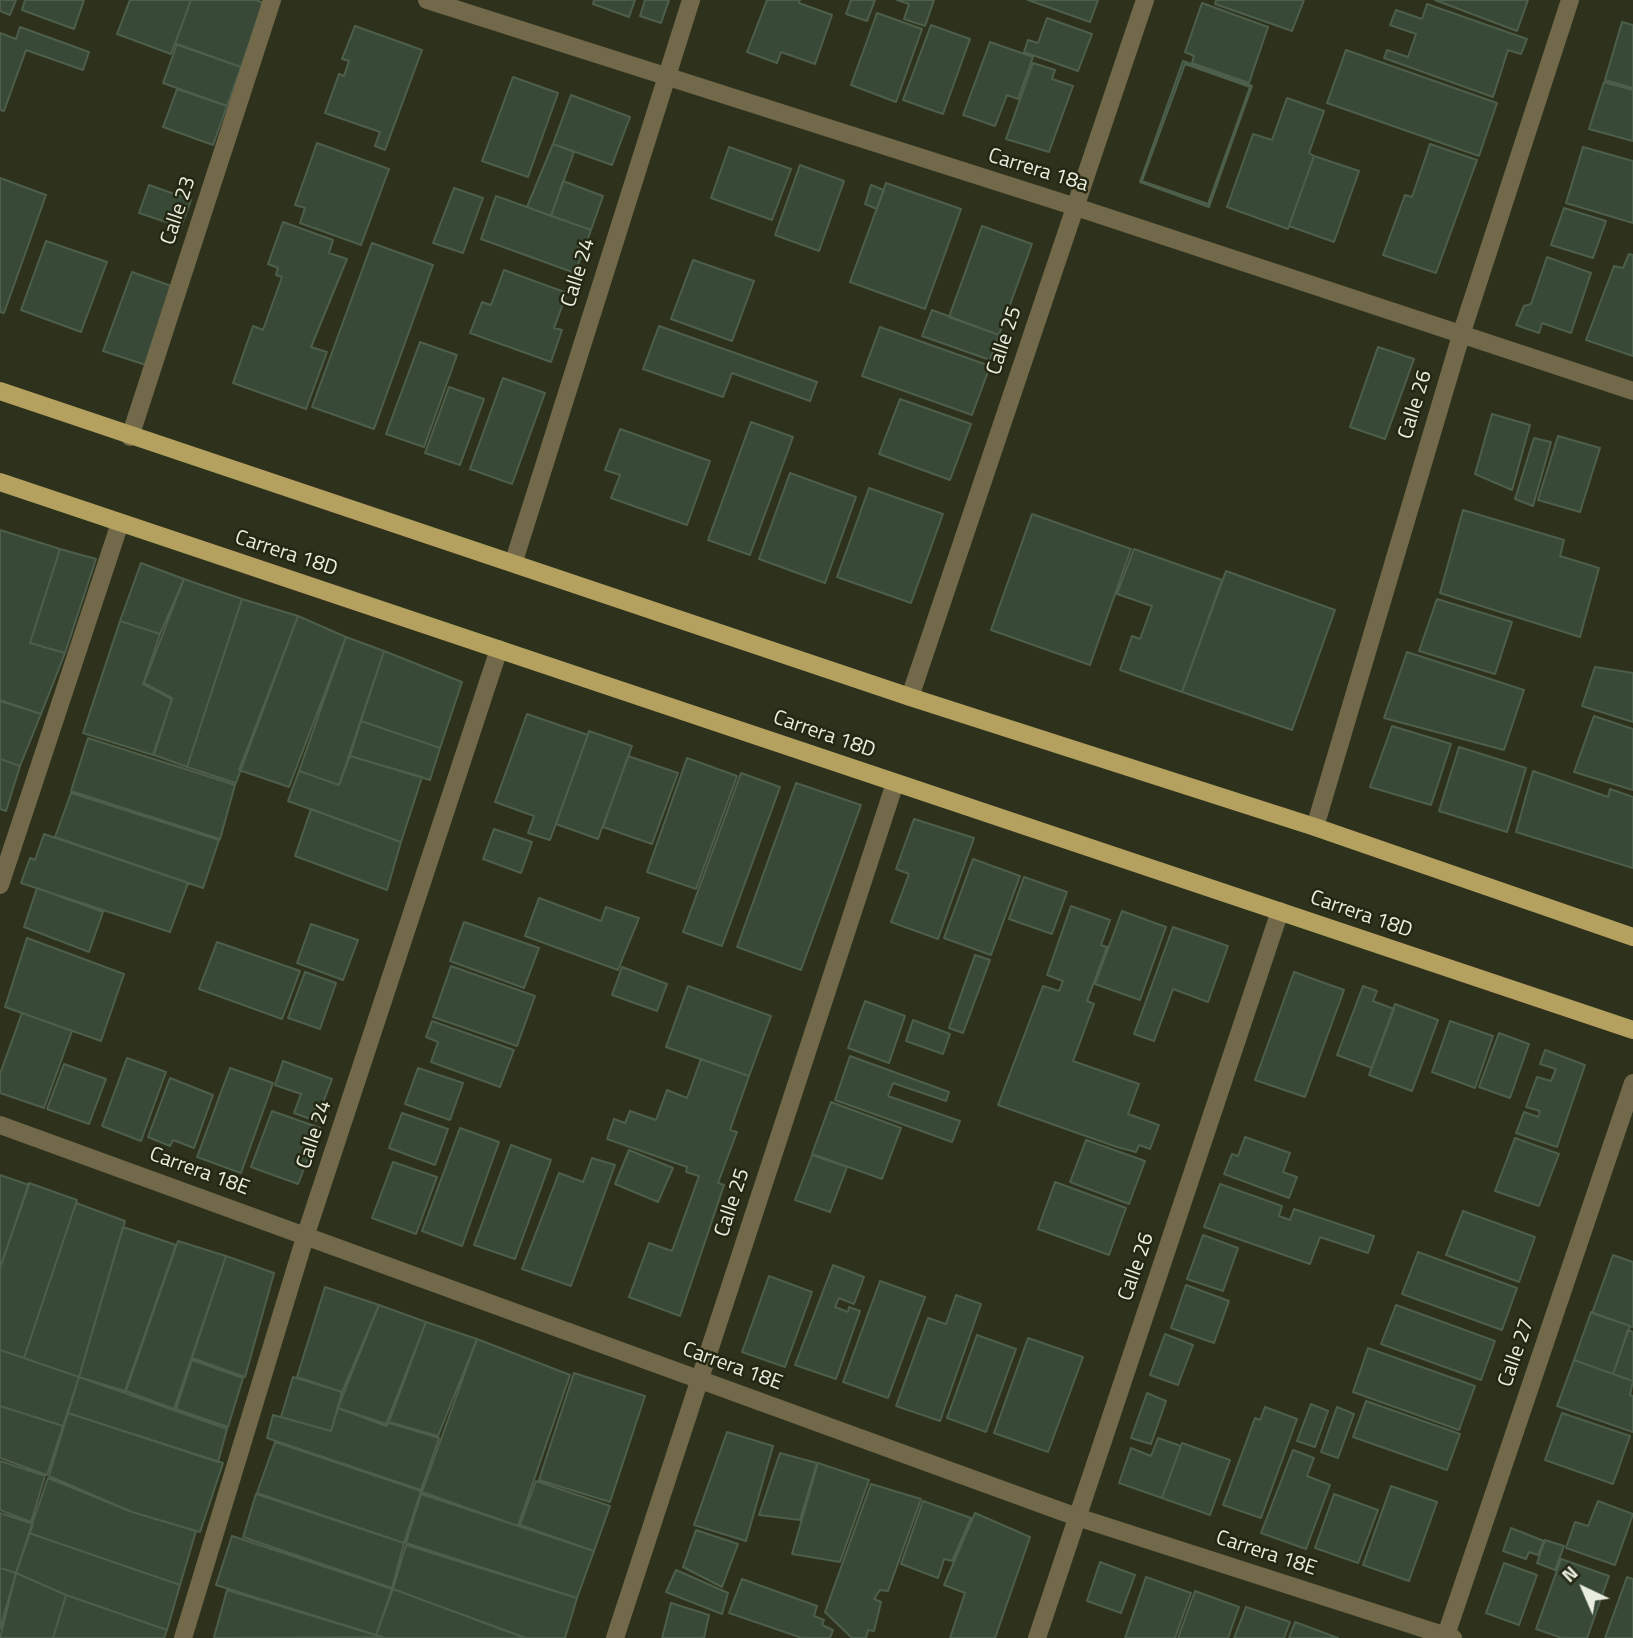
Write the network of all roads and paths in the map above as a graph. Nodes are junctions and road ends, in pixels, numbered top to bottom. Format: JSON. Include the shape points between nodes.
{"nodes":[{"id":1,"x":272,"y":0,"type":"edge"},
{"id":2,"x":427,"y":0,"type":"edge"},
{"id":3,"x":691,"y":0,"type":"edge"},
{"id":4,"x":1145,"y":0,"type":"edge"},
{"id":5,"x":1570,"y":0,"type":"edge"},
{"id":6,"x":664,"y":78,"type":"junction"},
{"id":7,"x":1073,"y":206,"type":"junction"},
{"id":8,"x":1462,"y":332,"type":"junction"},
{"id":9,"x":0,"y":391,"type":"edge"},
{"id":10,"x":1633,"y":391,"type":"edge"},
{"id":11,"x":130,"y":437,"type":"junction"},
{"id":12,"x":0,"y":482,"type":"edge"},
{"id":13,"x":120,"y":523,"type":"junction"},
{"id":14,"x":514,"y":561,"type":"junction"},
{"id":15,"x":499,"y":649,"type":"junction"},
{"id":16,"x":910,"y":697,"type":"junction"},
{"id":17,"x":895,"y":783,"type":"junction"},
{"id":18,"x":1315,"y":827,"type":"junction"},
{"id":19,"x":0,"y":885,"type":"edge"},
{"id":20,"x":1280,"y":911,"type":"junction"},
{"id":21,"x":1633,"y":937,"type":"edge"},
{"id":22,"x":1633,"y":1030,"type":"edge"},
{"id":23,"x":1633,"y":1083,"type":"edge"},
{"id":24,"x":0,"y":1125,"type":"edge"},
{"id":25,"x":306,"y":1234,"type":"junction"},
{"id":26,"x":699,"y":1380,"type":"junction"},
{"id":27,"x":1077,"y":1517,"type":"junction"},
{"id":28,"x":1448,"y":1637,"type":"edge"},
{"id":29,"x":183,"y":1638,"type":"edge"},
{"id":30,"x":615,"y":1638,"type":"edge"},
{"id":31,"x":1037,"y":1638,"type":"edge"}],
"edges":[{"from":1,"to":11,"type":"street","name":"Calle 23"},
{"from":2,"to":6,"type":"street","name":"Carrera 18a"},
{"from":3,"to":6,"type":"street","name":"Calle 24"},
{"from":4,"to":7,"type":"street","name":"Calle 25"},
{"from":5,"to":8,"type":"street","name":"Calle 26"},
{"from":6,"to":7,"type":"street","name":"Carrera 18a"},
{"from":6,"to":14,"type":"street","name":"Calle 24"},
{"from":7,"to":8,"type":"street","name":"Carrera 18a"},
{"from":7,"to":16,"type":"street","name":"Calle 25"},
{"from":8,"to":10,"type":"street","name":"Carrera 18a"},
{"from":8,"to":18,"type":"street","name":"Calle 26"},
{"from":9,"to":11,"type":"main road"},
{"from":11,"to":14,"type":"main road"},
{"from":12,"to":13,"type":"main road","name":"Carrera 18D"},
{"from":13,"to":15,"type":"main road","name":"Carrera 18D"},
{"from":13,"to":19,"type":"street"},
{"from":14,"to":16,"type":"main road"},
{"from":15,"to":17,"type":"main road","name":"Carrera 18D"},
{"from":15,"to":25,"type":"street","name":"Calle 24"},
{"from":16,"to":18,"type":"main road"},
{"from":17,"to":20,"type":"main road","name":"Carrera 18D"},
{"from":17,"to":26,"type":"street","name":"Calle 25"},
{"from":18,"to":21,"type":"main road"},
{"from":20,"to":22,"type":"main road","name":"Carrera 18D"},
{"from":20,"to":27,"type":"street","name":"Calle 26"},
{"from":23,"to":28,"type":"street","name":"Calle 27"},
{"from":24,"to":25,"type":"street","name":"Carrera 18E"},
{"from":25,"to":26,"type":"street","name":"Carrera 18E"},
{"from":25,"to":29,"type":"street","name":"Calle 24"},
{"from":26,"to":27,"type":"street","name":"Carrera 18E"},
{"from":26,"to":30,"type":"street","name":"Calle 25"},
{"from":27,"to":28,"type":"street","name":"Carrera 18E"},
{"from":27,"to":31,"type":"street","name":"Calle 26"}]}
